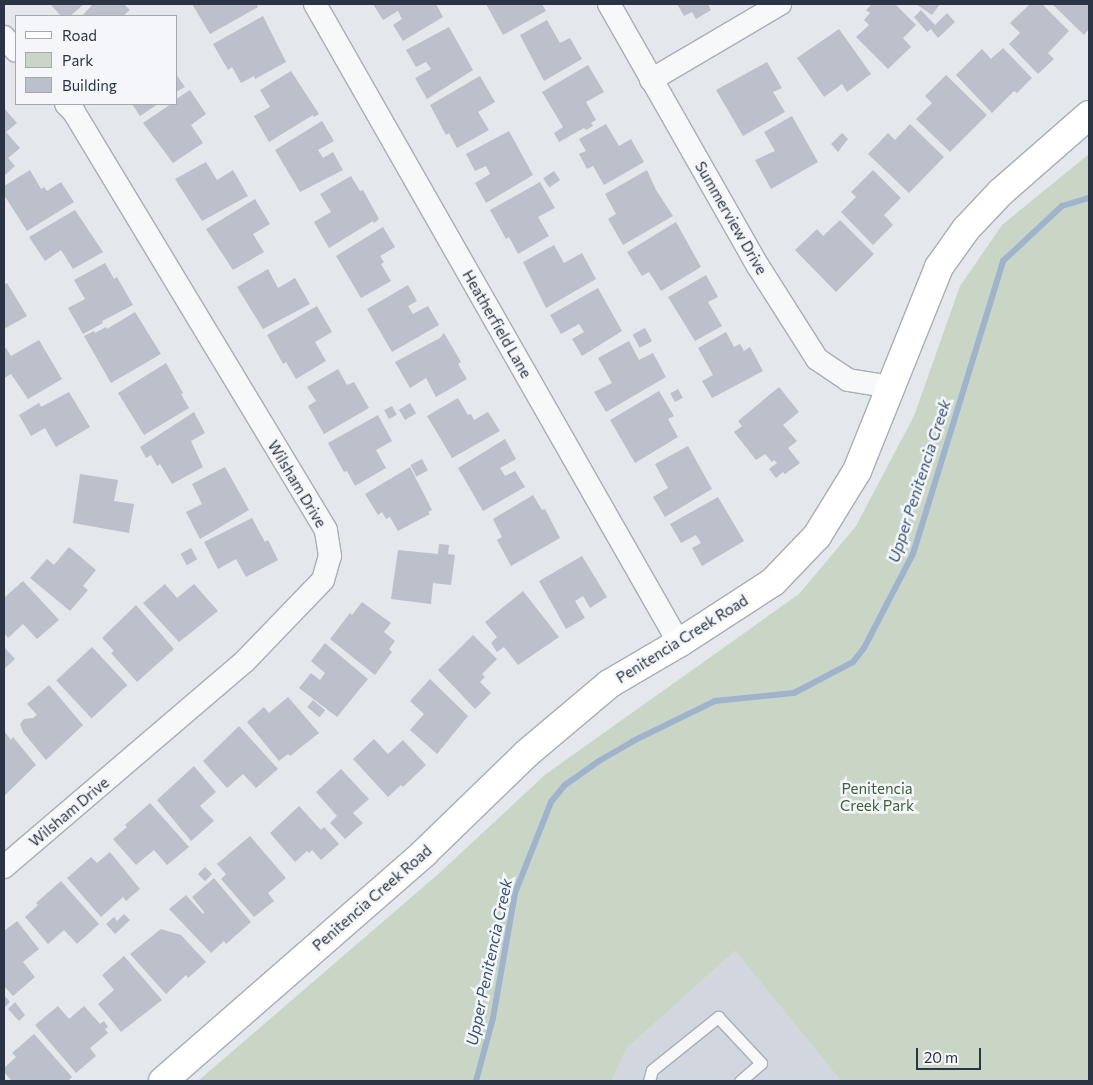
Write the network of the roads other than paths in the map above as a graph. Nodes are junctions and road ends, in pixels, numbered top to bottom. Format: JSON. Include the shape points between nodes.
{"nodes":[{"id":1,"x":316,"y":4,"type":"edge"},
{"id":2,"x":609,"y":4,"type":"edge"},
{"id":3,"x":780,"y":4,"type":"edge"},
{"id":4,"x":4,"y":38,"type":"edge"},
{"id":5,"x":15,"y":50,"type":"edge"},
{"id":6,"x":651,"y":80,"type":"junction"},
{"id":7,"x":67,"y":105,"type":"edge"},
{"id":8,"x":1089,"y":115,"type":"edge"},
{"id":9,"x":892,"y":387,"type":"junction"},
{"id":10,"x":679,"y":643,"type":"junction"},
{"id":11,"x":4,"y":867,"type":"edge"},
{"id":12,"x":163,"y":1081,"type":"edge"},
{"id":13,"x":649,"y":1081,"type":"edge"},
{"id":14,"x":740,"y":1081,"type":"edge"}],
"edges":[{"from":1,"to":10,"type":"street","name":"Heatherfield Lane"},
{"from":2,"to":6,"type":"street","name":"Summerview Drive"},
{"from":3,"to":6,"type":"street"},
{"from":4,"to":5,"type":"street"},
{"from":6,"to":9,"type":"street","name":"Summerview Drive","via":[[758,266],[818,359],[848,380]]},
{"from":7,"to":11,"type":"street","name":"Wilsham Drive","via":[[326,530],[330,556],[323,580],[245,661]]},
{"from":8,"to":9,"type":"street","name":"Penitencia Creek Road","via":[[1001,192],[938,267]]},
{"from":9,"to":10,"type":"street","name":"Penitencia Creek Road","via":[[857,471],[818,536],[773,582]]},
{"from":10,"to":12,"type":"street","name":"Penitencia Creek Road","via":[[609,684],[526,754],[424,853]]},
{"from":13,"to":14,"type":"lane","via":[[652,1070],[718,1017],[761,1064]]}]}
